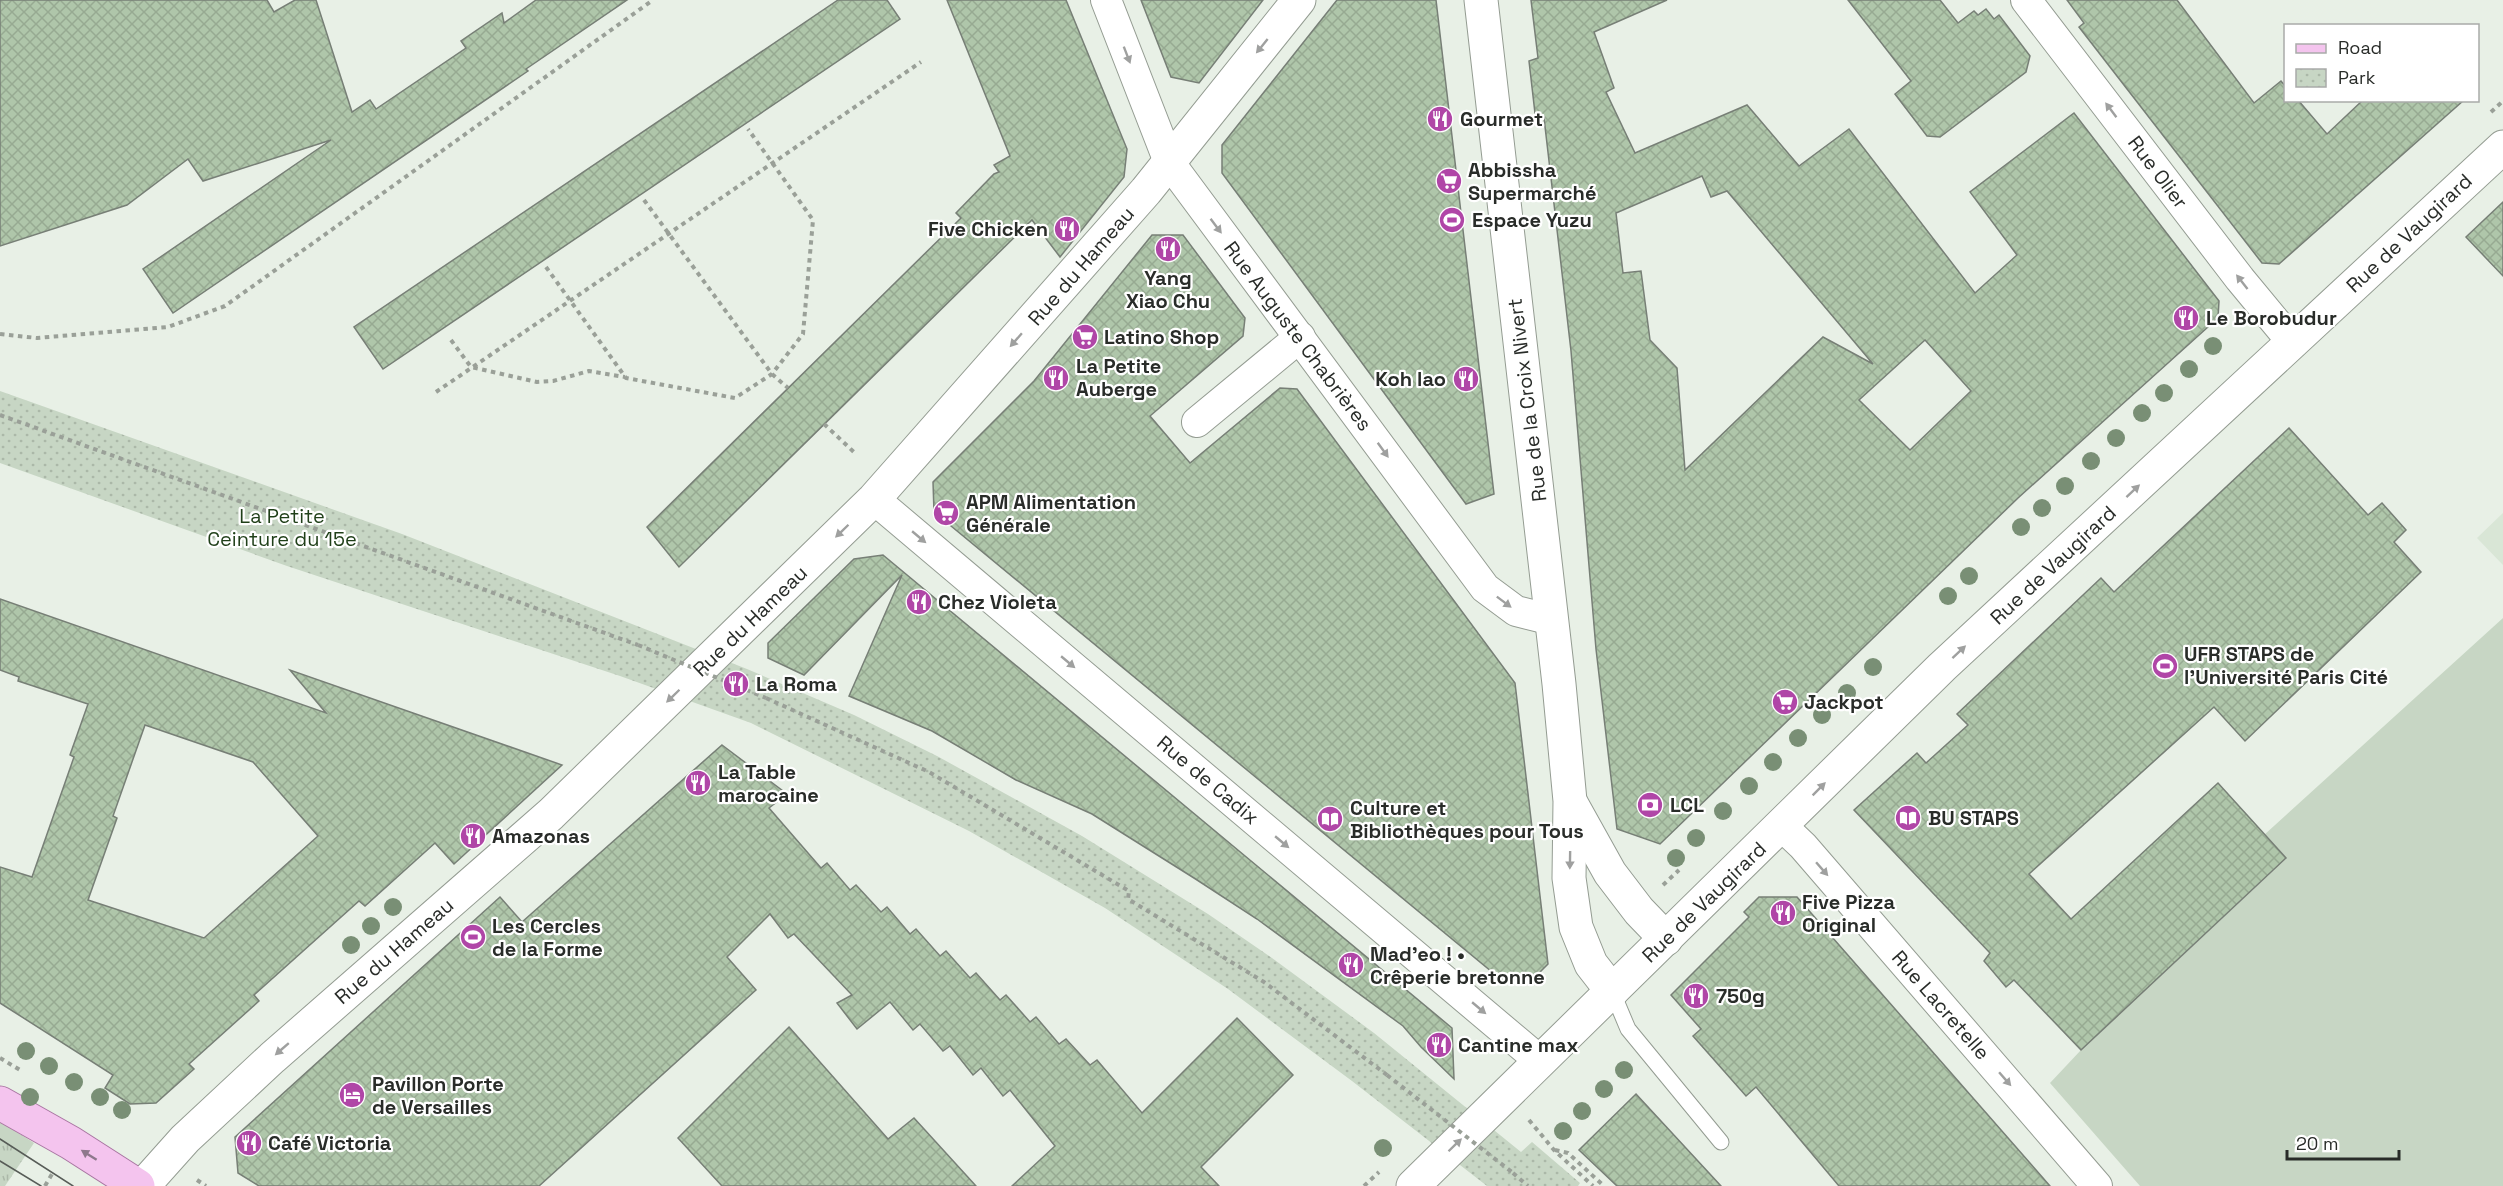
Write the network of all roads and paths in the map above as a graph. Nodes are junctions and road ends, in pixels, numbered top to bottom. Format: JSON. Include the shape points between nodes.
{"nodes":[{"id":1,"x":653,"y":0,"type":"edge"},
{"id":2,"x":1106,"y":0,"type":"edge"},
{"id":3,"x":1299,"y":0,"type":"edge"},
{"id":4,"x":1481,"y":0,"type":"edge"},
{"id":5,"x":2026,"y":0,"type":"edge"},
{"id":6,"x":921,"y":62,"type":"dead end"},
{"id":7,"x":748,"y":129,"type":"dead end"},
{"id":8,"x":2503,"y":147,"type":"edge"},
{"id":9,"x":1169,"y":162,"type":"junction"},
{"id":10,"x":771,"y":164,"type":"junction"},
{"id":11,"x":644,"y":200,"type":"dead end"},
{"id":12,"x":669,"y":234,"type":"junction"},
{"id":13,"x":546,"y":267,"type":"dead end"},
{"id":14,"x":569,"y":302,"type":"junction"},
{"id":15,"x":0,"y":334,"type":"edge"},
{"id":16,"x":1300,"y":337,"type":"junction"},
{"id":17,"x":451,"y":340,"type":"dead end"},
{"id":18,"x":2293,"y":343,"type":"junction"},
{"id":19,"x":471,"y":368,"type":"junction"},
{"id":20,"x":772,"y":374,"type":"junction"},
{"id":21,"x":626,"y":378,"type":"junction"},
{"id":22,"x":788,"y":388,"type":"dead end"},
{"id":23,"x":436,"y":392,"type":"dead end"},
{"id":24,"x":0,"y":415,"type":"edge"},
{"id":25,"x":1197,"y":422,"type":"dead end"},
{"id":26,"x":825,"y":424,"type":"dead end"},
{"id":27,"x":856,"y":454,"type":"dead end"},
{"id":28,"x":874,"y":500,"type":"junction"},
{"id":29,"x":1552,"y":620,"type":"junction"},
{"id":30,"x":1570,"y":801,"type":"junction"},
{"id":31,"x":1782,"y":826,"type":"junction"},
{"id":32,"x":1666,"y":939,"type":"junction"},
{"id":33,"x":1612,"y":991,"type":"junction"},
{"id":34,"x":1540,"y":1061,"type":"junction"},
{"id":35,"x":0,"y":1103,"type":"edge"},
{"id":36,"x":1524,"y":1116,"type":"dead end"},
{"id":37,"x":1721,"y":1142,"type":"dead end"},
{"id":38,"x":1554,"y":1150,"type":"junction"},
{"id":39,"x":140,"y":1186,"type":"edge"},
{"id":40,"x":1413,"y":1186,"type":"edge"},
{"id":41,"x":1528,"y":1186,"type":"edge"},
{"id":42,"x":1593,"y":1186,"type":"edge"},
{"id":43,"x":1604,"y":1186,"type":"edge"},
{"id":44,"x":2097,"y":1186,"type":"edge"}],
"edges":[{"from":1,"to":15,"type":"path","via":[[225,306],[168,327],[37,338]]},
{"from":2,"to":9,"type":"street","name":"Rue Auguste Chabrières","one_way":true},
{"from":3,"to":9,"type":"street","name":"Rue du Hameau","one_way":true},
{"from":4,"to":29,"type":"street","name":"Rue de la Croix Nivert"},
{"from":18,"to":5,"type":"street","name":"Rue Olier","one_way":true},
{"from":6,"to":10,"type":"path"},
{"from":7,"to":10,"type":"path"},
{"from":8,"to":18,"type":"street","name":"Rue de Vaugirard"},
{"from":9,"to":16,"type":"street","name":"Rue Auguste Chabrières","one_way":true},
{"from":9,"to":28,"type":"street","name":"Rue du Hameau","one_way":true},
{"from":10,"to":12,"type":"path"},
{"from":10,"to":20,"type":"path","via":[[813,220],[803,334]]},
{"from":11,"to":12,"type":"path"},
{"from":12,"to":14,"type":"path"},
{"from":12,"to":20,"type":"path"},
{"from":13,"to":14,"type":"path"},
{"from":14,"to":19,"type":"path"},
{"from":14,"to":21,"type":"path"},
{"from":16,"to":25,"type":"street"},
{"from":16,"to":29,"type":"street","name":"Rue Auguste Chabrières","one_way":true,"via":[[1485,588],[1516,611]]},
{"from":17,"to":19,"type":"path"},
{"from":31,"to":18,"type":"street","name":"Rue de Vaugirard","one_way":true,"via":[[1942,667]]},
{"from":19,"to":21,"type":"path","via":[[537,382],[589,371]]},
{"from":19,"to":23,"type":"path"},
{"from":20,"to":21,"type":"path","via":[[735,398]]},
{"from":20,"to":22,"type":"path"},
{"from":24,"to":41,"type":"path","bridge":true,"via":[[638,645],[929,772],[1129,891],[1128,899],[1263,982]]},
{"from":26,"to":27,"type":"path"},
{"from":28,"to":34,"type":"street","name":"Rue de Cadix","one_way":true},
{"from":28,"to":39,"type":"street","name":"Rue du Hameau","one_way":true,"via":[[551,814],[272,1058]]},
{"from":29,"to":30,"type":"street","name":"Rue de la Croix Nivert"},
{"from":30,"to":32,"type":"street","name":"Rue de la Croix Nivert","via":[[1610,873]]},
{"from":30,"to":33,"type":"street","name":"Rue de la Croix Nivert","one_way":true,"via":[[1569,878],[1576,927],[1591,964]]},
{"from":31,"to":32,"type":"street","name":"Rue de Vaugirard"},
{"from":31,"to":44,"type":"street","name":"Rue Lacretelle","one_way":true},
{"from":32,"to":33,"type":"street","name":"Rue de Vaugirard"},
{"from":33,"to":34,"type":"street","name":"Rue de Vaugirard"},
{"from":33,"to":37,"type":"lane","via":[[1628,1029]]},
{"from":40,"to":34,"type":"street","name":"Rue de Vaugirard","one_way":true},
{"from":39,"to":35,"type":"main road","one_way":true},
{"from":36,"to":38,"type":"path"},
{"from":38,"to":42,"type":"path"},
{"from":38,"to":43,"type":"path","via":[[1568,1153]]}]}
